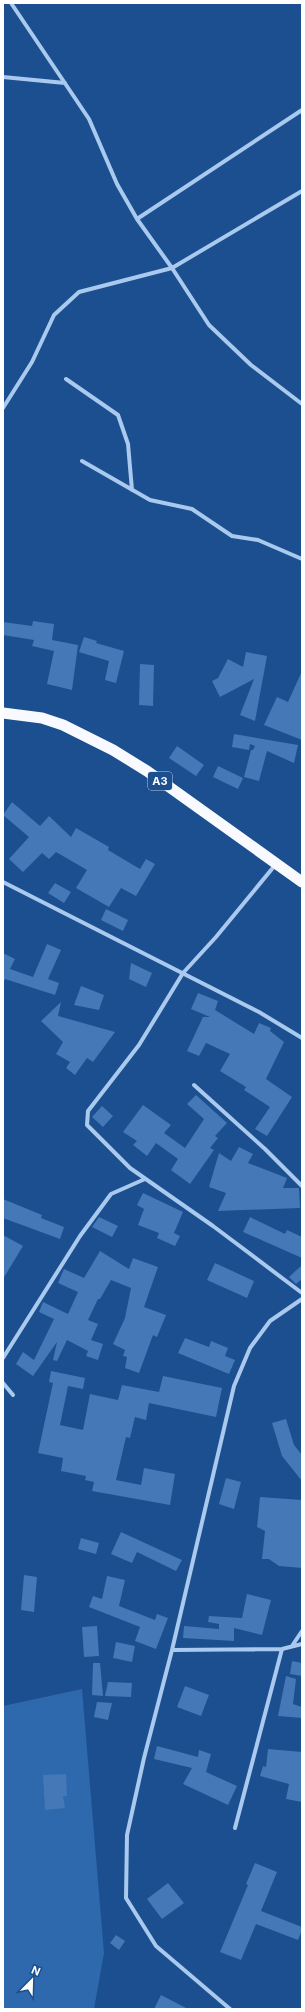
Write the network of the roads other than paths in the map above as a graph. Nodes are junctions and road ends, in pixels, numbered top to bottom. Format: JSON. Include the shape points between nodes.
{"nodes":[{"id":1,"x":11,"y":3,"type":"edge"},
{"id":2,"x":3,"y":77,"type":"edge"},
{"id":3,"x":65,"y":83,"type":"junction"},
{"id":4,"x":302,"y":110,"type":"edge"},
{"id":5,"x":302,"y":191,"type":"edge"},
{"id":6,"x":137,"y":219,"type":"junction"},
{"id":7,"x":172,"y":268,"type":"junction"},
{"id":8,"x":66,"y":379,"type":"dead end"},
{"id":9,"x":302,"y":404,"type":"edge"},
{"id":10,"x":3,"y":408,"type":"edge"},
{"id":11,"x":82,"y":461,"type":"dead end"},
{"id":12,"x":132,"y":490,"type":"junction"},
{"id":13,"x":302,"y":559,"type":"edge"},
{"id":14,"x":3,"y":713,"type":"edge"},
{"id":15,"x":277,"y":863,"type":"junction"},
{"id":16,"x":3,"y":882,"type":"edge"},
{"id":17,"x":302,"y":882,"type":"edge"},
{"id":18,"x":183,"y":973,"type":"junction"},
{"id":19,"x":302,"y":1038,"type":"edge"},
{"id":20,"x":194,"y":1085,"type":"dead end"},
{"id":21,"x":145,"y":1178,"type":"junction"},
{"id":22,"x":302,"y":1186,"type":"edge"},
{"id":23,"x":302,"y":1293,"type":"edge"},
{"id":24,"x":302,"y":1299,"type":"edge"},
{"id":25,"x":3,"y":1358,"type":"edge"},
{"id":26,"x":3,"y":1383,"type":"edge"},
{"id":27,"x":13,"y":1396,"type":"dead end"},
{"id":28,"x":302,"y":1631,"type":"edge"},
{"id":29,"x":302,"y":1644,"type":"edge"},
{"id":30,"x":292,"y":1646,"type":"junction"},
{"id":31,"x":282,"y":1649,"type":"junction"},
{"id":32,"x":172,"y":1650,"type":"junction"},
{"id":33,"x":235,"y":1828,"type":"dead end"},
{"id":34,"x":230,"y":2009,"type":"edge"}],
"edges":[{"from":1,"to":3,"type":"street"},
{"from":2,"to":3,"type":"street"},
{"from":3,"to":6,"type":"street","via":[[89,119],[117,184]]},
{"from":4,"to":6,"type":"street"},
{"from":5,"to":7,"type":"street"},
{"from":6,"to":7,"type":"street"},
{"from":7,"to":9,"type":"street","via":[[209,325],[251,365]]},
{"from":7,"to":10,"type":"street","via":[[79,292],[54,315],[32,362]]},
{"from":8,"to":12,"type":"street","via":[[118,415],[128,444]]},
{"from":11,"to":12,"type":"street"},
{"from":12,"to":13,"type":"street","via":[[150,500],[192,509],[232,536],[258,540]]},
{"from":14,"to":15,"type":"highway","number":"A3","via":[[42,718],[64,725],[113,750]]},
{"from":15,"to":17,"type":"highway","number":"A3"},
{"from":15,"to":18,"type":"street","via":[[216,938]]},
{"from":16,"to":18,"type":"street"},
{"from":18,"to":19,"type":"street","via":[[259,1012]]},
{"from":18,"to":21,"type":"street","via":[[138,1044],[88,1111],[87,1125],[130,1168]]},
{"from":20,"to":22,"type":"street"},
{"from":21,"to":23,"type":"street"},
{"from":21,"to":25,"type":"street","via":[[111,1194],[80,1236]]},
{"from":24,"to":32,"type":"street","via":[[270,1321],[250,1348],[234,1386]]},
{"from":26,"to":27,"type":"street"},
{"from":28,"to":30,"type":"street"},
{"from":29,"to":30,"type":"street"},
{"from":30,"to":31,"type":"street"},
{"from":31,"to":32,"type":"street"},
{"from":31,"to":33,"type":"street"},
{"from":32,"to":34,"type":"street","via":[[127,1835],[126,1898],[156,1946]]}]}
